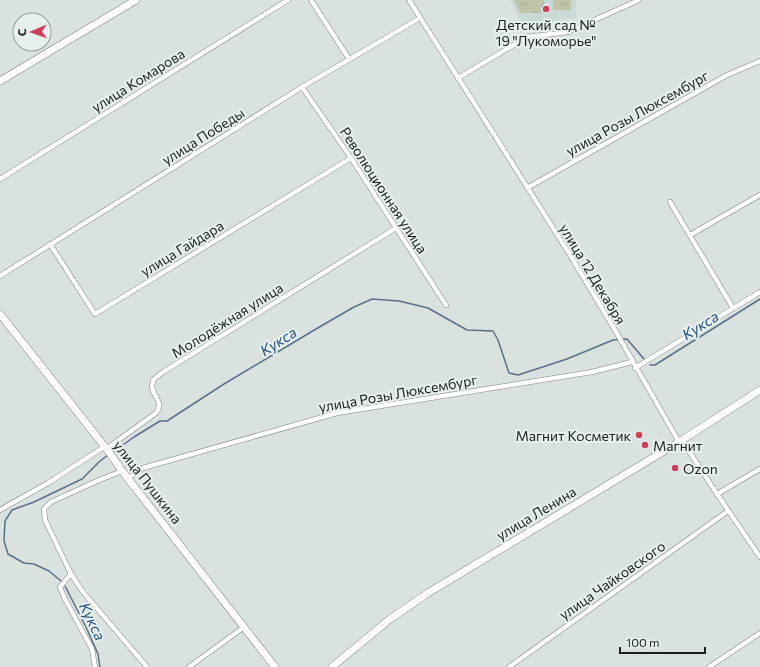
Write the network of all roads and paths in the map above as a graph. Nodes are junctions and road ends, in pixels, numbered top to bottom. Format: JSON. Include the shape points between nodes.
{"nodes":[{"id":1,"x":136,"y":0,"type":"edge"},
{"id":2,"x":288,"y":0,"type":"edge"},
{"id":3,"x":311,"y":0,"type":"edge"},
{"id":4,"x":409,"y":0,"type":"edge"},
{"id":5,"x":639,"y":0,"type":"edge"},
{"id":6,"x":420,"y":18,"type":"junction"},
{"id":7,"x":349,"y":59,"type":"junction"},
{"id":8,"x":760,"y":61,"type":"edge"},
{"id":9,"x":458,"y":78,"type":"junction"},
{"id":10,"x":0,"y":81,"type":"edge"},
{"id":11,"x":302,"y":88,"type":"junction"},
{"id":12,"x":351,"y":158,"type":"junction"},
{"id":13,"x":0,"y":179,"type":"edge"},
{"id":14,"x":527,"y":188,"type":"junction"},
{"id":15,"x":760,"y":195,"type":"edge"},
{"id":16,"x":670,"y":202,"type":"dead end"},
{"id":17,"x":396,"y":228,"type":"junction"},
{"id":18,"x":690,"y":235,"type":"junction"},
{"id":19,"x":50,"y":244,"type":"junction"},
{"id":20,"x":0,"y":276,"type":"edge"},
{"id":21,"x":760,"y":292,"type":"edge"},
{"id":22,"x":446,"y":305,"type":"dead end"},
{"id":23,"x":733,"y":308,"type":"junction"},
{"id":24,"x":0,"y":314,"type":"edge"},
{"id":25,"x":632,"y":362,"type":"junction"},
{"id":26,"x":636,"y":368,"type":"junction"},
{"id":27,"x":760,"y":390,"type":"edge"},
{"id":28,"x":678,"y":442,"type":"junction"},
{"id":29,"x":108,"y":452,"type":"junction"},
{"id":30,"x":760,"y":469,"type":"edge"},
{"id":31,"x":122,"y":471,"type":"junction"},
{"id":32,"x":128,"y":478,"type":"junction"},
{"id":33,"x":717,"y":494,"type":"junction"},
{"id":34,"x":0,"y":510,"type":"edge"},
{"id":35,"x":728,"y":510,"type":"junction"},
{"id":36,"x":760,"y":557,"type":"edge"},
{"id":37,"x":71,"y":574,"type":"junction"},
{"id":38,"x":244,"y":627,"type":"junction"},
{"id":39,"x":760,"y":633,"type":"edge"},
{"id":40,"x":95,"y":667,"type":"edge"},
{"id":41,"x":148,"y":667,"type":"edge"},
{"id":42,"x":188,"y":667,"type":"edge"},
{"id":43,"x":274,"y":667,"type":"edge"},
{"id":44,"x":332,"y":667,"type":"edge"},
{"id":45,"x":509,"y":667,"type":"edge"},
{"id":46,"x":709,"y":667,"type":"edge"}],
"edges":[{"from":1,"to":10,"type":"street"},
{"from":2,"to":13,"type":"street","name":"улица Комарова"},
{"from":3,"to":7,"type":"street"},
{"from":4,"to":6,"type":"street","name":"улица 12 Декабря"},
{"from":5,"to":9,"type":"street","via":[[568,32],[527,37]]},
{"from":6,"to":7,"type":"street","name":"улица Победы"},
{"from":6,"to":9,"type":"street","name":"улица 12 Декабря"},
{"from":7,"to":11,"type":"street","name":"улица Победы"},
{"from":8,"to":14,"type":"street","name":"улица Розы Люксембург","via":[[727,75]]},
{"from":9,"to":14,"type":"street","name":"улица 12 Декабря"},
{"from":11,"to":12,"type":"street","name":"Революционная улица"},
{"from":11,"to":19,"type":"street","name":"улица Победы"},
{"from":12,"to":17,"type":"street","name":"Революционная улица"},
{"from":12,"to":19,"type":"street","name":"улица Гайдара","via":[[96,314]]},
{"from":14,"to":25,"type":"street","name":"улица 12 Декабря","via":[[567,250]]},
{"from":15,"to":18,"type":"street"},
{"from":16,"to":18,"type":"street"},
{"from":17,"to":22,"type":"street","name":"Революционная улица"},
{"from":17,"to":29,"type":"street","name":"Молодёжная улица","via":[[163,372],[153,380],[152,387],[159,402],[156,414]]},
{"from":18,"to":23,"type":"street"},
{"from":19,"to":20,"type":"street","name":"улица Победы"},
{"from":21,"to":23,"type":"street"},
{"from":23,"to":26,"type":"street"},
{"from":24,"to":29,"type":"street","name":"улица Пушкина"},
{"from":25,"to":26,"type":"street","name":"улица 12 Декабря"},
{"from":25,"to":32,"type":"street","name":"улица Розы Люксембург","via":[[592,372],[337,413],[143,468]]},
{"from":26,"to":28,"type":"street","name":"улица 12 Декабря"},
{"from":27,"to":28,"type":"street","name":"улица Ленина"},
{"from":28,"to":33,"type":"street","name":"улица 12 Декабря","via":[[689,451]]},
{"from":28,"to":44,"type":"street","name":"улица Ленина","via":[[428,593],[390,619]]},
{"from":29,"to":31,"type":"street","name":"улица Пушкина"},
{"from":29,"to":34,"type":"street"},
{"from":30,"to":33,"type":"street"},
{"from":31,"to":32,"type":"street","name":"улица Пушкина"},
{"from":31,"to":37,"type":"street","via":[[51,502],[44,509],[46,520]]},
{"from":32,"to":38,"type":"street","name":"улица Пушкина"},
{"from":33,"to":35,"type":"street","name":"улица 12 Декабря"},
{"from":35,"to":36,"type":"street","name":"улица 12 Декабря"},
{"from":35,"to":45,"type":"street","name":"улица Чайковского"},
{"from":37,"to":40,"type":"street","via":[[60,587],[92,649]]},
{"from":37,"to":41,"type":"street","via":[[83,592]]},
{"from":38,"to":42,"type":"street"},
{"from":38,"to":43,"type":"street","name":"улица Пушкина"},
{"from":39,"to":46,"type":"street"}]}
